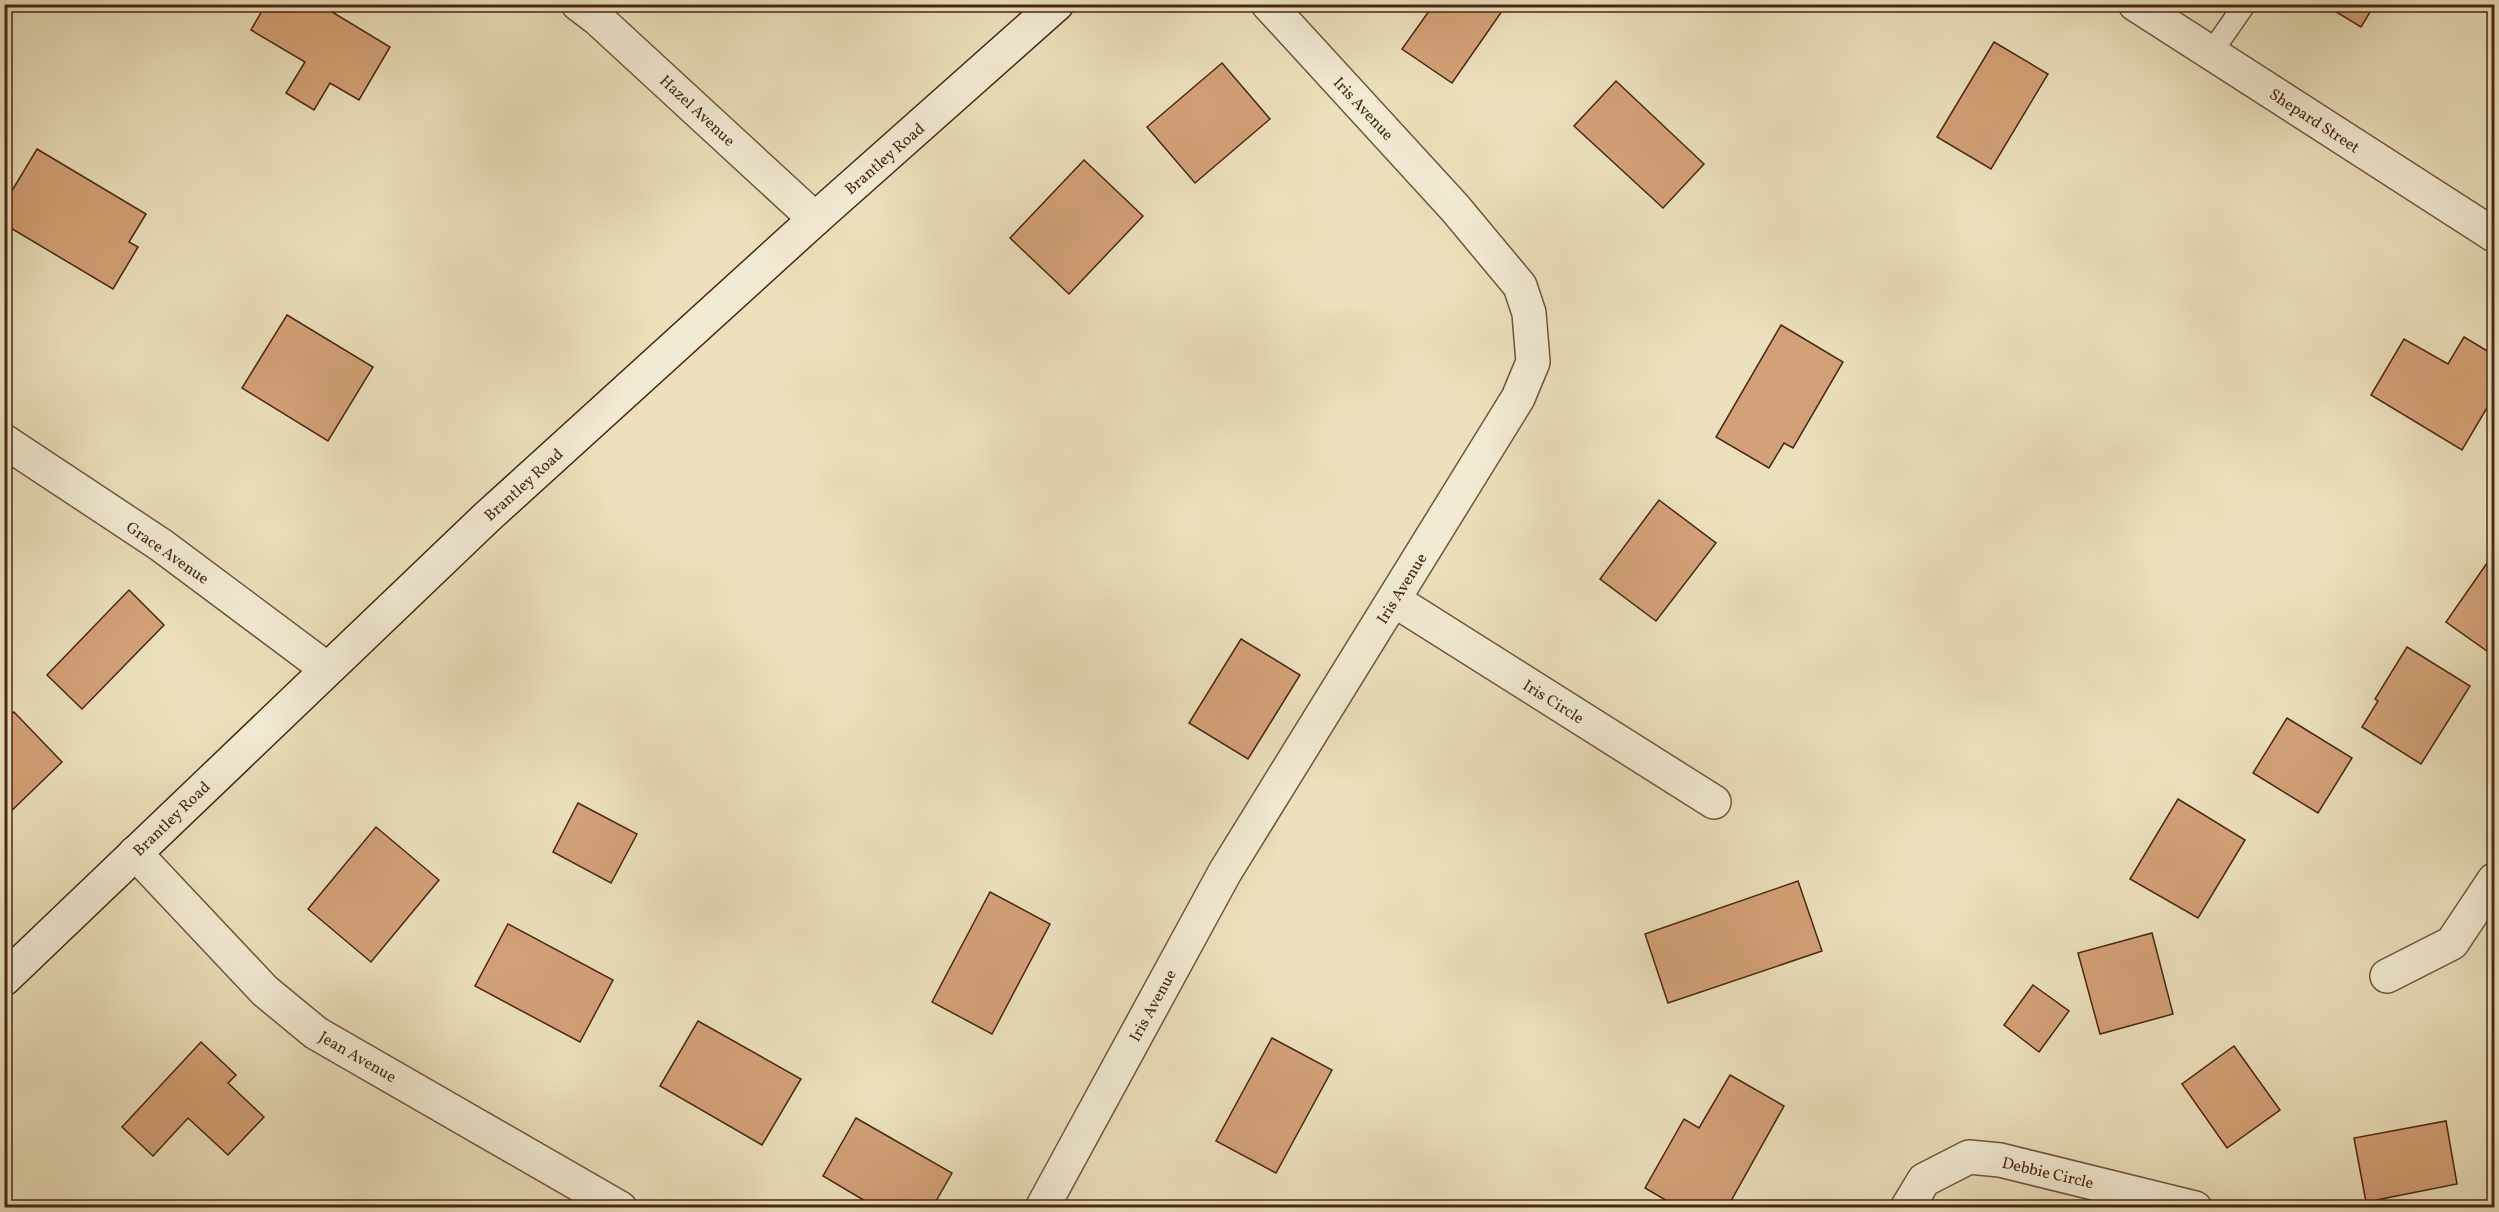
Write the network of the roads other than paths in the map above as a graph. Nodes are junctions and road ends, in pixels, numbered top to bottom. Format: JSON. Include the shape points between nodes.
{"nodes":[{"id":1,"x":578,"y":4,"type":"edge"},
{"id":2,"x":1057,"y":4,"type":"edge"},
{"id":3,"x":1268,"y":4,"type":"edge"},
{"id":4,"x":2135,"y":4,"type":"edge"},
{"id":5,"x":2245,"y":4,"type":"edge"},
{"id":6,"x":2211,"y":53,"type":"junction"},
{"id":7,"x":815,"y":219,"type":"junction"},
{"id":8,"x":2494,"y":235,"type":"edge"},
{"id":9,"x":4,"y":441,"type":"edge"},
{"id":10,"x":1394,"y":600,"type":"junction"},
{"id":11,"x":327,"y":669,"type":"junction"},
{"id":12,"x":1714,"y":802,"type":"dead end"},
{"id":13,"x":135,"y":853,"type":"junction"},
{"id":14,"x":2494,"y":880,"type":"edge"},
{"id":15,"x":2387,"y":976,"type":"dead end"},
{"id":16,"x":4,"y":979,"type":"edge"},
{"id":17,"x":620,"y":1208,"type":"edge"},
{"id":18,"x":1042,"y":1208,"type":"edge"},
{"id":19,"x":1907,"y":1208,"type":"edge"},
{"id":20,"x":2195,"y":1208,"type":"edge"}],
"edges":[{"from":1,"to":7,"type":"street","name":"Hazel Avenue"},
{"from":2,"to":7,"type":"street","name":"Brantley Road"},
{"from":3,"to":10,"type":"street","name":"Iris Avenue","via":[[1455,208],[1520,286],[1529,313],[1533,362],[1518,398]]},
{"from":4,"to":6,"type":"street","name":"Shepard Street"},
{"from":5,"to":6,"type":"lane"},
{"from":6,"to":8,"type":"street","name":"Shepard Street"},
{"from":7,"to":11,"type":"street","name":"Brantley Road","via":[[486,518]]},
{"from":9,"to":11,"type":"street","name":"Grace Avenue","via":[[161,545]]},
{"from":10,"to":12,"type":"street","name":"Iris Circle"},
{"from":10,"to":18,"type":"street","name":"Iris Avenue","via":[[1225,872]]},
{"from":11,"to":13,"type":"street","name":"Brantley Road"},
{"from":13,"to":16,"type":"street","name":"Brantley Road"},
{"from":13,"to":17,"type":"street","name":"Jean Avenue","via":[[265,991],[316,1033]]},
{"from":14,"to":15,"type":"street","via":[[2452,943]]},
{"from":19,"to":20,"type":"street","name":"Debbie Circle","via":[[1923,1180],[1969,1157],[2000,1160]]}]}
